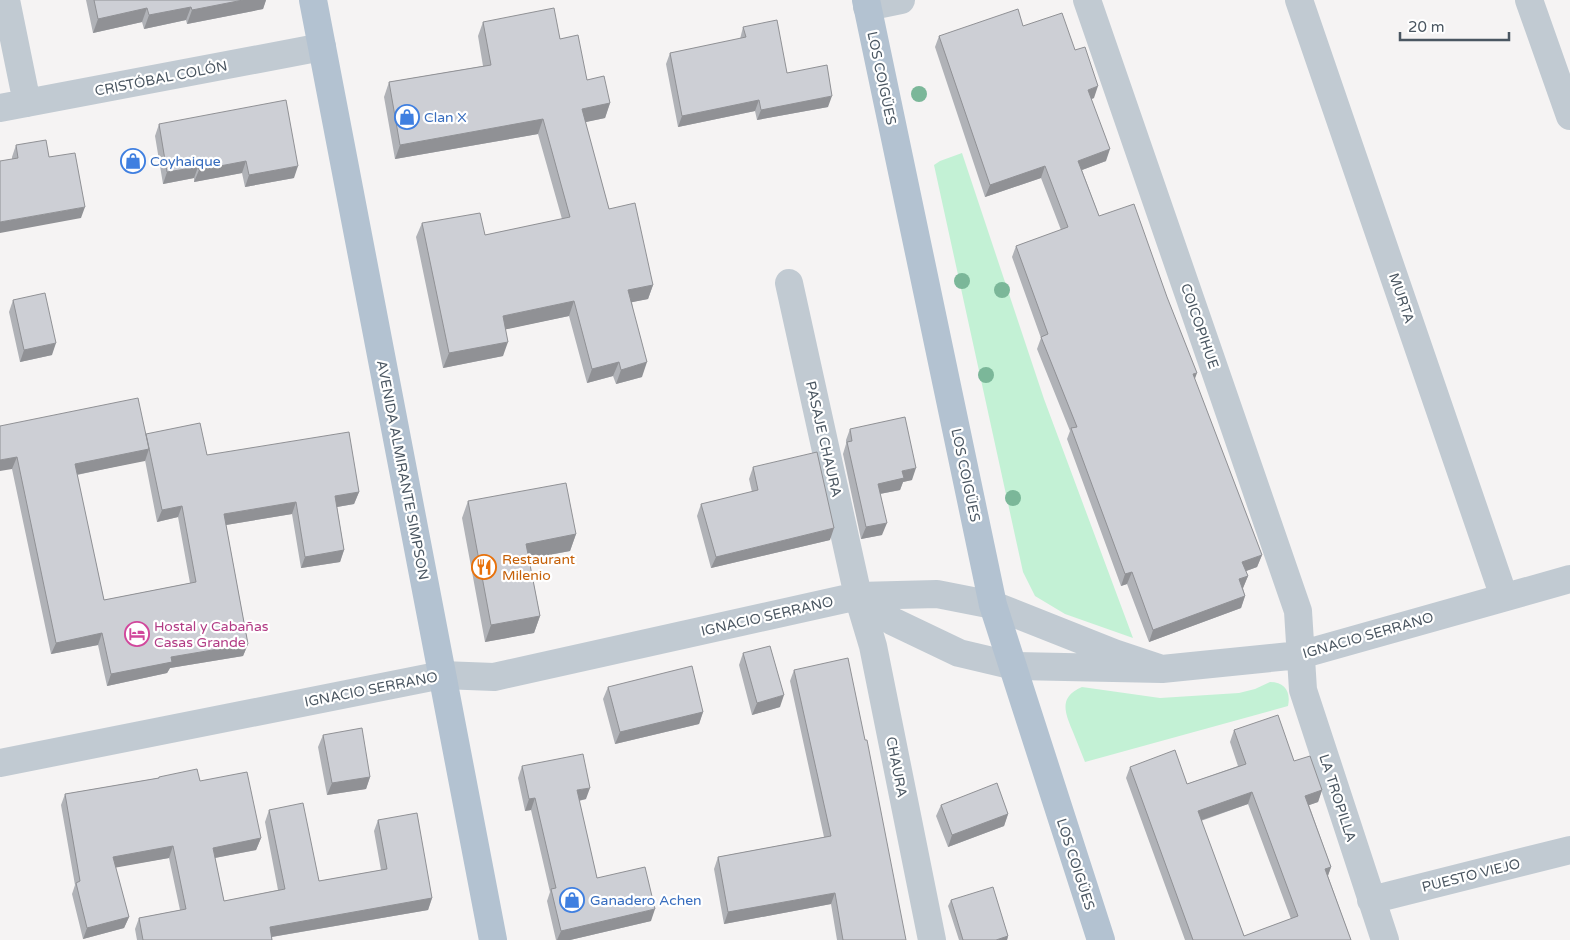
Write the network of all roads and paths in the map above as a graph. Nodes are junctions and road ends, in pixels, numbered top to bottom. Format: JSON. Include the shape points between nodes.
{"nodes":[{"id":1,"x":6,"y":0,"type":"edge"},
{"id":2,"x":313,"y":0,"type":"edge"},
{"id":3,"x":901,"y":0,"type":"edge"},
{"id":4,"x":1087,"y":0,"type":"edge"},
{"id":5,"x":1299,"y":0,"type":"edge"},
{"id":6,"x":1529,"y":0,"type":"edge"},
{"id":7,"x":867,"y":3,"type":"edge"},
{"id":8,"x":322,"y":47,"type":"junction"},
{"id":9,"x":27,"y":103,"type":"junction"},
{"id":10,"x":0,"y":108,"type":"edge"},
{"id":11,"x":1570,"y":116,"type":"edge"},
{"id":12,"x":789,"y":283,"type":"dead end"},
{"id":13,"x":1570,"y":579,"type":"edge"},
{"id":14,"x":858,"y":596,"type":"junction"},
{"id":15,"x":1504,"y":597,"type":"junction"},
{"id":16,"x":994,"y":605,"type":"junction"},
{"id":17,"x":1300,"y":655,"type":"junction"},
{"id":18,"x":1014,"y":666,"type":"junction"},
{"id":19,"x":1162,"y":669,"type":"junction"},
{"id":20,"x":442,"y":675,"type":"junction"},
{"id":21,"x":0,"y":764,"type":"edge"},
{"id":22,"x":1570,"y":850,"type":"edge"},
{"id":23,"x":1371,"y":900,"type":"junction"},
{"id":24,"x":493,"y":940,"type":"edge"},
{"id":25,"x":932,"y":940,"type":"edge"},
{"id":26,"x":1101,"y":940,"type":"edge"},
{"id":27,"x":1384,"y":940,"type":"edge"}],
"edges":[{"from":1,"to":9,"type":"street"},
{"from":2,"to":8,"type":"main road","name":"AVENIDA ALMIRANTE SIMPSON"},
{"from":3,"to":7,"type":"street"},
{"from":4,"to":17,"type":"street","name":"COICOPIHUE","via":[[1298,611]]},
{"from":5,"to":15,"type":"street","name":"MURTA"},
{"from":6,"to":11,"type":"street"},
{"from":7,"to":16,"type":"main road","name":"LOS COIGÜES"},
{"from":8,"to":9,"type":"street","name":"CRISTÓBAL COLÓN"},
{"from":8,"to":20,"type":"main road","name":"AVENIDA ALMIRANTE SIMPSON"},
{"from":9,"to":10,"type":"street","name":"CRISTÓBAL COLÓN"},
{"from":12,"to":14,"type":"street","name":"PASAJE CHAURA"},
{"from":13,"to":15,"type":"street","name":"IGNACIO SERRANO"},
{"from":14,"to":16,"type":"street","name":"IGNACIO SERRANO","via":[[937,594]]},
{"from":14,"to":18,"type":"street","name":"IGNACIO SERRANO","via":[[892,621],[959,653]]},
{"from":14,"to":20,"type":"street","name":"IGNACIO SERRANO","via":[[494,677]]},
{"from":14,"to":25,"type":"street","name":"CHAURA","via":[[873,646]]},
{"from":15,"to":17,"type":"street","name":"IGNACIO SERRANO"},
{"from":16,"to":18,"type":"main road","name":"LOS COIGÜES"},
{"from":16,"to":19,"type":"street","name":"IGNACIO SERRANO"},
{"from":17,"to":19,"type":"street","name":"IGNACIO SERRANO"},
{"from":17,"to":23,"type":"street","name":"LA TROPILLA","via":[[1303,690]]},
{"from":18,"to":19,"type":"street","name":"IGNACIO SERRANO"},
{"from":18,"to":26,"type":"main road","name":"LOS COIGÜES"},
{"from":20,"to":21,"type":"street","name":"IGNACIO SERRANO"},
{"from":20,"to":24,"type":"main road","name":"AVENIDA ALMIRANTE SIMPSON"},
{"from":22,"to":23,"type":"street","name":"PUESTO VIEJO"},
{"from":23,"to":27,"type":"street","name":"LA TROPILLA"}]}
